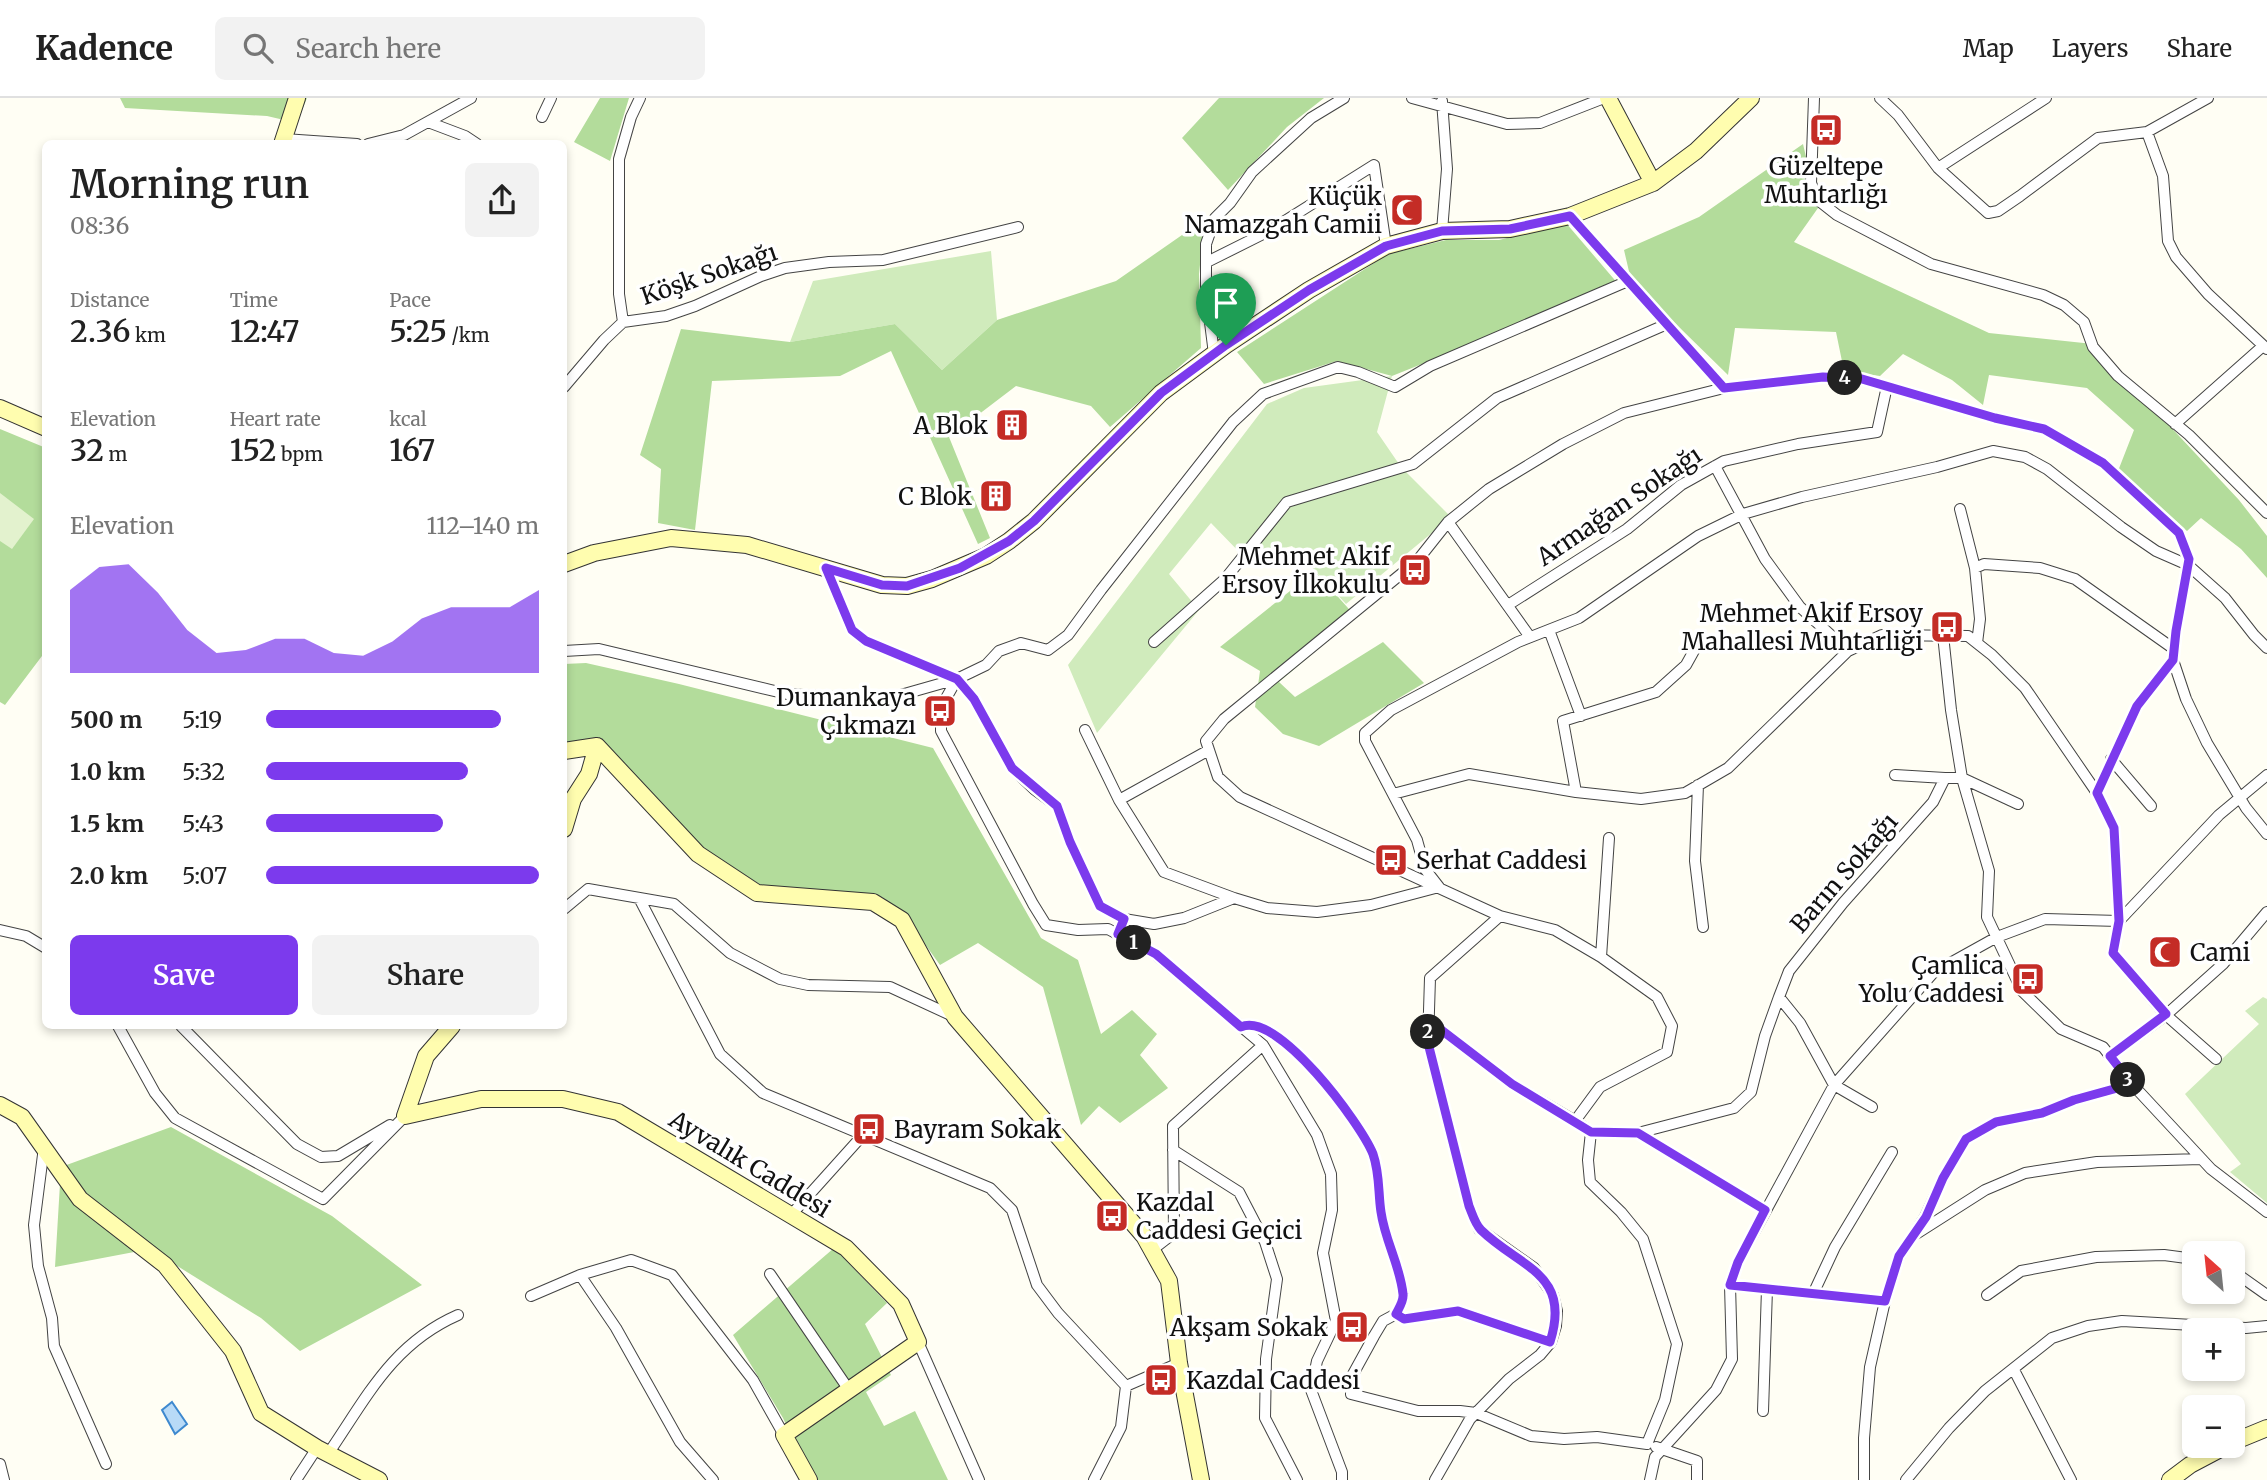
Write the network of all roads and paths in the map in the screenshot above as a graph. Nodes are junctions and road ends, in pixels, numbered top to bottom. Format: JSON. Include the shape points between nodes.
{"nodes":[{"id":1,"x":297,"y":98,"type":"edge"},
{"id":2,"x":471,"y":98,"type":"edge"},
{"id":3,"x":551,"y":98,"type":"edge"},
{"id":4,"x":640,"y":98,"type":"edge"},
{"id":5,"x":1344,"y":98,"type":"edge"},
{"id":6,"x":1412,"y":98,"type":"edge"},
{"id":7,"x":1606,"y":98,"type":"edge"},
{"id":8,"x":1751,"y":98,"type":"edge"},
{"id":9,"x":1814,"y":98,"type":"edge"},
{"id":10,"x":1880,"y":98,"type":"edge"},
{"id":11,"x":2046,"y":98,"type":"edge"},
{"id":12,"x":2208,"y":98,"type":"edge"},
{"id":13,"x":1442,"y":102,"type":"edge"},
{"id":14,"x":542,"y":117,"type":"dead end"},
{"id":15,"x":428,"y":122,"type":"junction"},
{"id":16,"x":2147,"y":132,"type":"junction"},
{"id":17,"x":283,"y":140,"type":"edge"},
{"id":18,"x":384,"y":140,"type":"edge"},
{"id":19,"x":472,"y":140,"type":"edge"},
{"id":20,"x":1938,"y":168,"type":"junction"},
{"id":21,"x":1653,"y":183,"type":"junction"},
{"id":22,"x":1570,"y":216,"type":"junction"},
{"id":23,"x":1018,"y":227,"type":"dead end"},
{"id":24,"x":1442,"y":231,"type":"junction"},
{"id":25,"x":1386,"y":246,"type":"junction"},
{"id":26,"x":1207,"y":262,"type":"junction"},
{"id":27,"x":1628,"y":281,"type":"junction"},
{"id":28,"x":623,"y":323,"type":"junction"},
{"id":29,"x":1667,"y":324,"type":"junction"},
{"id":30,"x":2265,"y":348,"type":"edge"},
{"id":31,"x":1214,"y":354,"type":"junction"},
{"id":32,"x":567,"y":383,"type":"edge"},
{"id":33,"x":1887,"y":386,"type":"junction"},
{"id":34,"x":1724,"y":388,"type":"junction"},
{"id":35,"x":0,"y":408,"type":"edge"},
{"id":36,"x":2175,"y":424,"type":"junction"},
{"id":37,"x":42,"y":426,"type":"edge"},
{"id":38,"x":1715,"y":466,"type":"junction"},
{"id":39,"x":1960,"y":509,"type":"dead end"},
{"id":40,"x":2267,"y":513,"type":"edge"},
{"id":41,"x":1743,"y":514,"type":"junction"},
{"id":42,"x":1448,"y":522,"type":"junction"},
{"id":43,"x":567,"y":563,"type":"edge"},
{"id":44,"x":2188,"y":565,"type":"junction"},
{"id":45,"x":826,"y":568,"type":"junction"},
{"id":46,"x":1975,"y":568,"type":"junction"},
{"id":47,"x":1508,"y":605,"type":"junction"},
{"id":48,"x":1549,"y":630,"type":"junction"},
{"id":49,"x":1943,"y":635,"type":"junction"},
{"id":50,"x":2254,"y":635,"type":"junction"},
{"id":51,"x":2267,"y":635,"type":"edge"},
{"id":52,"x":1530,"y":637,"type":"junction"},
{"id":53,"x":1154,"y":642,"type":"dead end"},
{"id":54,"x":1977,"y":643,"type":"junction"},
{"id":55,"x":1696,"y":647,"type":"dead end"},
{"id":56,"x":2267,"y":648,"type":"edge"},
{"id":57,"x":567,"y":650,"type":"edge"},
{"id":58,"x":1848,"y":652,"type":"junction"},
{"id":59,"x":2173,"y":654,"type":"junction"},
{"id":60,"x":957,"y":679,"type":"junction"},
{"id":61,"x":1581,"y":716,"type":"junction"},
{"id":62,"x":1085,"y":730,"type":"dead end"},
{"id":63,"x":597,"y":746,"type":"junction"},
{"id":64,"x":1209,"y":750,"type":"junction"},
{"id":65,"x":567,"y":751,"type":"edge"},
{"id":66,"x":2111,"y":759,"type":"junction"},
{"id":67,"x":1895,"y":775,"type":"dead end"},
{"id":68,"x":2267,"y":775,"type":"edge"},
{"id":69,"x":1945,"y":778,"type":"junction"},
{"id":70,"x":1962,"y":778,"type":"junction"},
{"id":71,"x":1698,"y":785,"type":"junction"},
{"id":72,"x":1576,"y":792,"type":"junction"},
{"id":73,"x":2097,"y":793,"type":"junction"},
{"id":74,"x":1393,"y":794,"type":"junction"},
{"id":75,"x":2239,"y":796,"type":"junction"},
{"id":76,"x":1119,"y":800,"type":"junction"},
{"id":77,"x":2018,"y":804,"type":"dead end"},
{"id":78,"x":2151,"y":806,"type":"dead end"},
{"id":79,"x":567,"y":819,"type":"edge"},
{"id":80,"x":2267,"y":834,"type":"edge"},
{"id":81,"x":1609,"y":838,"type":"dead end"},
{"id":82,"x":1439,"y":887,"type":"junction"},
{"id":83,"x":639,"y":898,"type":"junction"},
{"id":84,"x":1234,"y":898,"type":"junction"},
{"id":85,"x":567,"y":906,"type":"edge"},
{"id":86,"x":2267,"y":912,"type":"edge"},
{"id":87,"x":1500,"y":916,"type":"junction"},
{"id":88,"x":1124,"y":919,"type":"junction"},
{"id":89,"x":2119,"y":921,"type":"junction"},
{"id":90,"x":1703,"y":927,"type":"dead end"},
{"id":91,"x":0,"y":930,"type":"edge"},
{"id":92,"x":1118,"y":934,"type":"junction"},
{"id":93,"x":1997,"y":937,"type":"junction"},
{"id":94,"x":42,"y":946,"type":"edge"},
{"id":95,"x":1601,"y":957,"type":"junction"},
{"id":96,"x":1779,"y":998,"type":"junction"},
{"id":97,"x":2166,"y":1014,"type":"junction"},
{"id":98,"x":955,"y":1017,"type":"junction"},
{"id":99,"x":1427,"y":1019,"type":"junction"},
{"id":100,"x":1241,"y":1027,"type":"junction"},
{"id":101,"x":120,"y":1029,"type":"edge"},
{"id":102,"x":184,"y":1029,"type":"edge"},
{"id":103,"x":449,"y":1029,"type":"edge"},
{"id":104,"x":1263,"y":1045,"type":"junction"},
{"id":105,"x":2110,"y":1056,"type":"junction"},
{"id":106,"x":2216,"y":1059,"type":"dead end"},
{"id":107,"x":2132,"y":1084,"type":"junction"},
{"id":108,"x":1834,"y":1085,"type":"junction"},
{"id":109,"x":0,"y":1105,"type":"edge"},
{"id":110,"x":1872,"y":1107,"type":"dead end"},
{"id":111,"x":405,"y":1116,"type":"junction"},
{"id":112,"x":1575,"y":1121,"type":"junction"},
{"id":113,"x":1591,"y":1132,"type":"junction"},
{"id":114,"x":1638,"y":1133,"type":"junction"},
{"id":115,"x":862,"y":1136,"type":"junction"},
{"id":116,"x":44,"y":1147,"type":"junction"},
{"id":117,"x":1174,"y":1150,"type":"junction"},
{"id":118,"x":1892,"y":1152,"type":"dead end"},
{"id":119,"x":2201,"y":1158,"type":"junction"},
{"id":120,"x":1765,"y":1210,"type":"junction"},
{"id":121,"x":2267,"y":1212,"type":"edge"},
{"id":122,"x":791,"y":1215,"type":"junction"},
{"id":123,"x":1913,"y":1236,"type":"junction"},
{"id":124,"x":1152,"y":1250,"type":"junction"},
{"id":125,"x":2182,"y":1257,"type":"edge"},
{"id":126,"x":770,"y":1274,"type":"dead end"},
{"id":127,"x":580,"y":1275,"type":"junction"},
{"id":128,"x":2245,"y":1279,"type":"edge"},
{"id":129,"x":1730,"y":1285,"type":"junction"},
{"id":130,"x":1767,"y":1289,"type":"junction"},
{"id":131,"x":1813,"y":1294,"type":"junction"},
{"id":132,"x":1987,"y":1295,"type":"dead end"},
{"id":133,"x":2267,"y":1295,"type":"edge"},
{"id":134,"x":531,"y":1296,"type":"dead end"},
{"id":135,"x":1885,"y":1301,"type":"junction"},
{"id":136,"x":1396,"y":1314,"type":"junction"},
{"id":137,"x":458,"y":1315,"type":"dead end"},
{"id":138,"x":2267,"y":1326,"type":"edge"},
{"id":139,"x":918,"y":1342,"type":"junction"},
{"id":140,"x":1550,"y":1342,"type":"junction"},
{"id":141,"x":1179,"y":1363,"type":"junction"},
{"id":142,"x":2014,"y":1370,"type":"junction"},
{"id":143,"x":1126,"y":1386,"type":"junction"},
{"id":144,"x":849,"y":1390,"type":"junction"},
{"id":145,"x":1763,"y":1411,"type":"dead end"},
{"id":146,"x":1476,"y":1413,"type":"junction"},
{"id":147,"x":2267,"y":1428,"type":"edge"},
{"id":148,"x":784,"y":1435,"type":"junction"},
{"id":149,"x":2245,"y":1436,"type":"edge"},
{"id":150,"x":1647,"y":1444,"type":"junction"},
{"id":151,"x":1662,"y":1449,"type":"junction"},
{"id":152,"x":322,"y":1451,"type":"junction"},
{"id":153,"x":2207,"y":1458,"type":"edge"},
{"id":154,"x":0,"y":1464,"type":"edge"},
{"id":155,"x":106,"y":1464,"type":"dead end"},
{"id":156,"x":2175,"y":1479,"type":"edge"},
{"id":157,"x":4,"y":1480,"type":"edge"},
{"id":158,"x":296,"y":1480,"type":"edge"},
{"id":159,"x":379,"y":1480,"type":"edge"},
{"id":160,"x":713,"y":1480,"type":"edge"},
{"id":161,"x":808,"y":1480,"type":"edge"},
{"id":162,"x":979,"y":1480,"type":"edge"},
{"id":163,"x":1094,"y":1480,"type":"edge"},
{"id":164,"x":1201,"y":1480,"type":"edge"},
{"id":165,"x":1297,"y":1480,"type":"edge"},
{"id":166,"x":1342,"y":1480,"type":"edge"},
{"id":167,"x":1434,"y":1480,"type":"edge"},
{"id":168,"x":1650,"y":1480,"type":"edge"},
{"id":169,"x":1697,"y":1480,"type":"edge"},
{"id":170,"x":1864,"y":1480,"type":"edge"},
{"id":171,"x":1906,"y":1480,"type":"edge"},
{"id":172,"x":2070,"y":1480,"type":"edge"}],
"edges":[{"from":1,"to":17,"type":"street"},
{"from":2,"to":15,"type":"street"},
{"from":3,"to":14,"type":"street"},
{"from":4,"to":28,"type":"street","via":[[619,159]]},
{"from":5,"to":26,"type":"street","via":[[1311,118],[1252,172],[1215,218],[1206,244]]},
{"from":6,"to":13,"type":"street"},
{"from":7,"to":13,"type":"street","via":[[1541,122],[1507,124]]},
{"from":7,"to":21,"type":"street"},
{"from":8,"to":21,"type":"street","via":[[1696,151]]},
{"from":9,"to":36,"type":"street","via":[[1811,183],[1818,200],[1837,215],[1931,264],[2064,304],[2084,322],[2093,347],[2118,376]]},
{"from":10,"to":20,"type":"street"},
{"from":11,"to":20,"type":"street"},
{"from":12,"to":16,"type":"street"},
{"from":13,"to":24,"type":"street","via":[[1447,169]]},
{"from":15,"to":18,"type":"street"},
{"from":15,"to":19,"type":"street"},
{"from":16,"to":20,"type":"street","via":[[2098,138],[2020,196],[1988,213]]},
{"from":16,"to":30,"type":"street","via":[[2163,176],[2168,241],[2176,257]]},
{"from":21,"to":22,"type":"street"},
{"from":22,"to":24,"type":"street","via":[[1510,229]]},
{"from":22,"to":27,"type":"street"},
{"from":23,"to":28,"type":"street","name":"Köşk Sokağı","via":[[883,260],[785,268],[666,316]]},
{"from":24,"to":25,"type":"street"},
{"from":25,"to":26,"type":"street","via":[[1374,165],[1269,231]]},
{"from":25,"to":31,"type":"street","via":[[1309,290]]},
{"from":26,"to":31,"type":"street"},
{"from":27,"to":29,"type":"street"},
{"from":27,"to":60,"type":"street","via":[[1430,366],[1395,387],[1338,367],[1263,394],[1233,422],[1068,635],[1048,650],[1021,643],[999,650],[986,665]]},
{"from":28,"to":32,"type":"street","name":"Köşk Sokağı"},
{"from":29,"to":34,"type":"street"},
{"from":29,"to":53,"type":"street","via":[[1497,398],[1413,464],[1287,502],[1225,579]]},
{"from":30,"to":36,"type":"street"},
{"from":31,"to":45,"type":"street","via":[[1161,393],[1034,521],[986,556],[907,586],[882,585]]},
{"from":33,"to":34,"type":"street","via":[[1823,377]]},
{"from":33,"to":38,"type":"street","name":"Armağan Sokağı","via":[[1877,432],[1798,443]]},
{"from":33,"to":44,"type":"street","via":[[2044,429],[2103,463],[2179,533]]},
{"from":34,"to":42,"type":"street","via":[[1624,413],[1489,489]]},
{"from":35,"to":37,"type":"street"},
{"from":36,"to":40,"type":"street"},
{"from":38,"to":41,"type":"street"},
{"from":38,"to":47,"type":"street","name":"Armağan Sokağı"},
{"from":39,"to":46,"type":"street"},
{"from":41,"to":44,"type":"street","via":[[1993,451],[2025,457],[2047,469],[2156,551]]},
{"from":41,"to":48,"type":"street","via":[[1698,536],[1579,618]]},
{"from":41,"to":58,"type":"street","via":[[1765,559],[1800,607]]},
{"from":42,"to":47,"type":"street"},
{"from":42,"to":64,"type":"street","via":[[1417,561],[1224,719],[1206,741]]},
{"from":43,"to":45,"type":"street","via":[[671,538],[747,545]]},
{"from":44,"to":50,"type":"street","via":[[2225,598]]},
{"from":44,"to":59,"type":"street"},
{"from":45,"to":60,"type":"street","via":[[852,630],[866,641]]},
{"from":46,"to":54,"type":"street","via":[[1980,619]]},
{"from":46,"to":59,"type":"street","via":[[1984,564],[2040,568],[2075,579]]},
{"from":47,"to":52,"type":"street"},
{"from":48,"to":52,"type":"street"},
{"from":48,"to":61,"type":"street"},
{"from":49,"to":54,"type":"street","via":[[1968,636]]},
{"from":49,"to":58,"type":"street","via":[[1882,635]]},
{"from":49,"to":70,"type":"street"},
{"from":50,"to":51,"type":"street"},
{"from":50,"to":56,"type":"street"},
{"from":52,"to":74,"type":"street","via":[[1391,710],[1365,733]]},
{"from":54,"to":73,"type":"street","via":[[2025,688]]},
{"from":55,"to":61,"type":"street","via":[[1686,665],[1656,692]]},
{"from":57,"to":60,"type":"street","via":[[599,649],[787,694],[883,700]]},
{"from":58,"to":71,"type":"street","via":[[1728,768]]},
{"from":59,"to":66,"type":"street","via":[[2137,706]]},
{"from":59,"to":75,"type":"street","via":[[2186,699]]},
{"from":60,"to":88,"type":"street","via":[[974,699],[1012,768],[1057,806],[1100,906]]},
{"from":60,"to":92,"type":"street","via":[[942,707],[941,731],[1032,904],[1046,925],[1108,929]]},
{"from":61,"to":72,"type":"street","via":[[1563,721]]},
{"from":62,"to":76,"type":"street"},
{"from":63,"to":65,"type":"street"},
{"from":63,"to":79,"type":"street"},
{"from":63,"to":98,"type":"street","via":[[698,855],[757,893],[873,902],[902,920]]},
{"from":64,"to":76,"type":"street"},
{"from":64,"to":82,"type":"street","via":[[1218,777],[1240,797]]},
{"from":66,"to":73,"type":"street"},
{"from":66,"to":78,"type":"street"},
{"from":67,"to":69,"type":"street","name":"Barın Sokağı"},
{"from":68,"to":75,"type":"street"},
{"from":69,"to":70,"type":"street","name":"Barın Sokağı"},
{"from":69,"to":96,"type":"street","name":"Barın Sokağı","via":[[1933,802],[1789,971]]},
{"from":70,"to":77,"type":"street"},
{"from":70,"to":93,"type":"street","via":[[1989,871],[1987,917]]},
{"from":71,"to":72,"type":"street","via":[[1685,793],[1641,799]]},
{"from":71,"to":90,"type":"street","via":[[1695,862]]},
{"from":72,"to":74,"type":"street","via":[[1469,774]]},
{"from":73,"to":89,"type":"street","via":[[2114,828]]},
{"from":74,"to":82,"type":"street","via":[[1417,840],[1425,869]]},
{"from":75,"to":80,"type":"street"},
{"from":75,"to":89,"type":"street"},
{"from":76,"to":84,"type":"street","via":[[1164,872]]},
{"from":81,"to":95,"type":"street"},
{"from":82,"to":84,"type":"street","via":[[1371,905],[1317,912],[1267,908]]},
{"from":82,"to":87,"type":"street"},
{"from":83,"to":85,"type":"street","via":[[588,889]]},
{"from":83,"to":98,"type":"street","via":[[674,904],[730,953],[780,979],[808,985],[890,987]]},
{"from":83,"to":115,"type":"street","via":[[720,1054],[763,1093]]},
{"from":84,"to":88,"type":"street","via":[[1184,918],[1154,924]]},
{"from":86,"to":97,"type":"street","via":[[2222,964]]},
{"from":87,"to":95,"type":"street","via":[[1555,930]]},
{"from":87,"to":99,"type":"street","via":[[1430,978]]},
{"from":88,"to":92,"type":"street"},
{"from":89,"to":93,"type":"street","via":[[2045,919]]},
{"from":89,"to":97,"type":"street","via":[[2113,953]]},
{"from":91,"to":94,"type":"street"},
{"from":92,"to":100,"type":"street","via":[[1156,954]]},
{"from":93,"to":105,"type":"street","via":[[2022,991],[2061,1029],[2103,1047]]},
{"from":93,"to":108,"type":"street","via":[[1934,972]]},
{"from":95,"to":112,"type":"street","via":[[1657,997],[1672,1026],[1671,1042],[1667,1052],[1600,1087]]},
{"from":96,"to":108,"type":"street","via":[[1800,1023]]},
{"from":96,"to":114,"type":"street","name":"Barın Sokağı","via":[[1751,1092],[1734,1108]]},
{"from":97,"to":105,"type":"street"},
{"from":97,"to":106,"type":"street"},
{"from":98,"to":124,"type":"street"},
{"from":99,"to":112,"type":"street","via":[[1512,1084]]},
{"from":99,"to":140,"type":"street","via":[[1428,1043],[1469,1206],[1479,1228],[1534,1268],[1553,1295],[1557,1311]]},
{"from":100,"to":104,"type":"street"},
{"from":100,"to":136,"type":"street","via":[[1258,1026],[1291,1046],[1354,1121],[1373,1154],[1381,1212],[1404,1298]]},
{"from":101,"to":111,"type":"street","via":[[155,1093],[176,1118],[323,1199]]},
{"from":102,"to":111,"type":"street","via":[[298,1144],[321,1157],[338,1156]]},
{"from":103,"to":111,"type":"street","via":[[426,1056]]},
{"from":104,"to":117,"type":"street","via":[[1173,1126]]},
{"from":104,"to":166,"type":"street","via":[[1317,1135],[1331,1174],[1332,1210],[1323,1253],[1336,1321],[1317,1361],[1311,1390]]},
{"from":105,"to":107,"type":"street"},
{"from":107,"to":119,"type":"street"},
{"from":107,"to":123,"type":"street","via":[[2042,1113],[1996,1122],[1966,1139]]},
{"from":108,"to":110,"type":"street"},
{"from":108,"to":120,"type":"street"},
{"from":109,"to":116,"type":"street","via":[[22,1117]]},
{"from":111,"to":122,"type":"street","name":"Ayvalık Caddesi","via":[[481,1100],[563,1099],[618,1112]]},
{"from":112,"to":113,"type":"street"},
{"from":113,"to":114,"type":"street"},
{"from":113,"to":150,"type":"street","via":[[1590,1182],[1643,1239],[1677,1344],[1665,1400]]},
{"from":114,"to":120,"type":"street"},
{"from":115,"to":122,"type":"street"},
{"from":115,"to":143,"type":"street","via":[[990,1188],[1012,1210],[1037,1285]]},
{"from":116,"to":152,"type":"street","via":[[80,1199],[165,1265],[233,1351],[261,1413]]},
{"from":116,"to":155,"type":"street","via":[[34,1225],[38,1266],[52,1318],[54,1346]]},
{"from":117,"to":124,"type":"street","via":[[1174,1233]]},
{"from":117,"to":165,"type":"street","via":[[1238,1192],[1265,1242],[1277,1279],[1266,1359],[1265,1418]]},
{"from":118,"to":131,"type":"street","via":[[1835,1247]]},
{"from":119,"to":121,"type":"street"},
{"from":119,"to":123,"type":"street","via":[[2097,1162],[2025,1173],[1985,1191]]},
{"from":120,"to":129,"type":"street"},
{"from":122,"to":139,"type":"street","name":"Ayvalık Caddesi","via":[[846,1248],[901,1304]]},
{"from":123,"to":135,"type":"street","via":[[1899,1256]]},
{"from":124,"to":141,"type":"street","via":[[1169,1281]]},
{"from":125,"to":132,"type":"street","via":[[2096,1257],[2021,1270]]},
{"from":126,"to":144,"type":"street"},
{"from":127,"to":134,"type":"street"},
{"from":127,"to":148,"type":"street","via":[[631,1260],[671,1275],[753,1380]]},
{"from":127,"to":160,"type":"street","via":[[616,1328],[680,1442]]},
{"from":128,"to":133,"type":"street"},
{"from":129,"to":130,"type":"street"},
{"from":129,"to":151,"type":"street","via":[[1732,1359],[1716,1390]]},
{"from":130,"to":131,"type":"street"},
{"from":130,"to":145,"type":"street"},
{"from":131,"to":135,"type":"street"},
{"from":135,"to":170,"type":"street","via":[[1870,1367]]},
{"from":136,"to":140,"type":"street","via":[[1404,1319],[1458,1311]]},
{"from":136,"to":146,"type":"street","via":[[1383,1321],[1374,1336],[1352,1376],[1351,1394],[1418,1412]]},
{"from":137,"to":152,"type":"street","via":[[431,1328],[398,1354]]},
{"from":138,"to":142,"type":"street","via":[[2122,1321],[2088,1326],[2052,1338]]},
{"from":139,"to":144,"type":"street"},
{"from":139,"to":162,"type":"street"},
{"from":140,"to":146,"type":"street"},
{"from":141,"to":143,"type":"street"},
{"from":141,"to":164,"type":"street"},
{"from":142,"to":171,"type":"street","via":[[1985,1391]]},
{"from":142,"to":172,"type":"street"},
{"from":143,"to":163,"type":"street","via":[[1121,1427]]},
{"from":144,"to":148,"type":"street"},
{"from":146,"to":150,"type":"street","via":[[1531,1436],[1597,1437]]},
{"from":146,"to":167,"type":"street"},
{"from":147,"to":149,"type":"street"},
{"from":148,"to":161,"type":"street"},
{"from":150,"to":151,"type":"street"},
{"from":151,"to":168,"type":"street","via":[[1655,1457]]},
{"from":151,"to":169,"type":"street","via":[[1697,1461]]},
{"from":152,"to":158,"type":"street"},
{"from":152,"to":159,"type":"street"},
{"from":153,"to":156,"type":"street"},
{"from":154,"to":157,"type":"street"}]}
